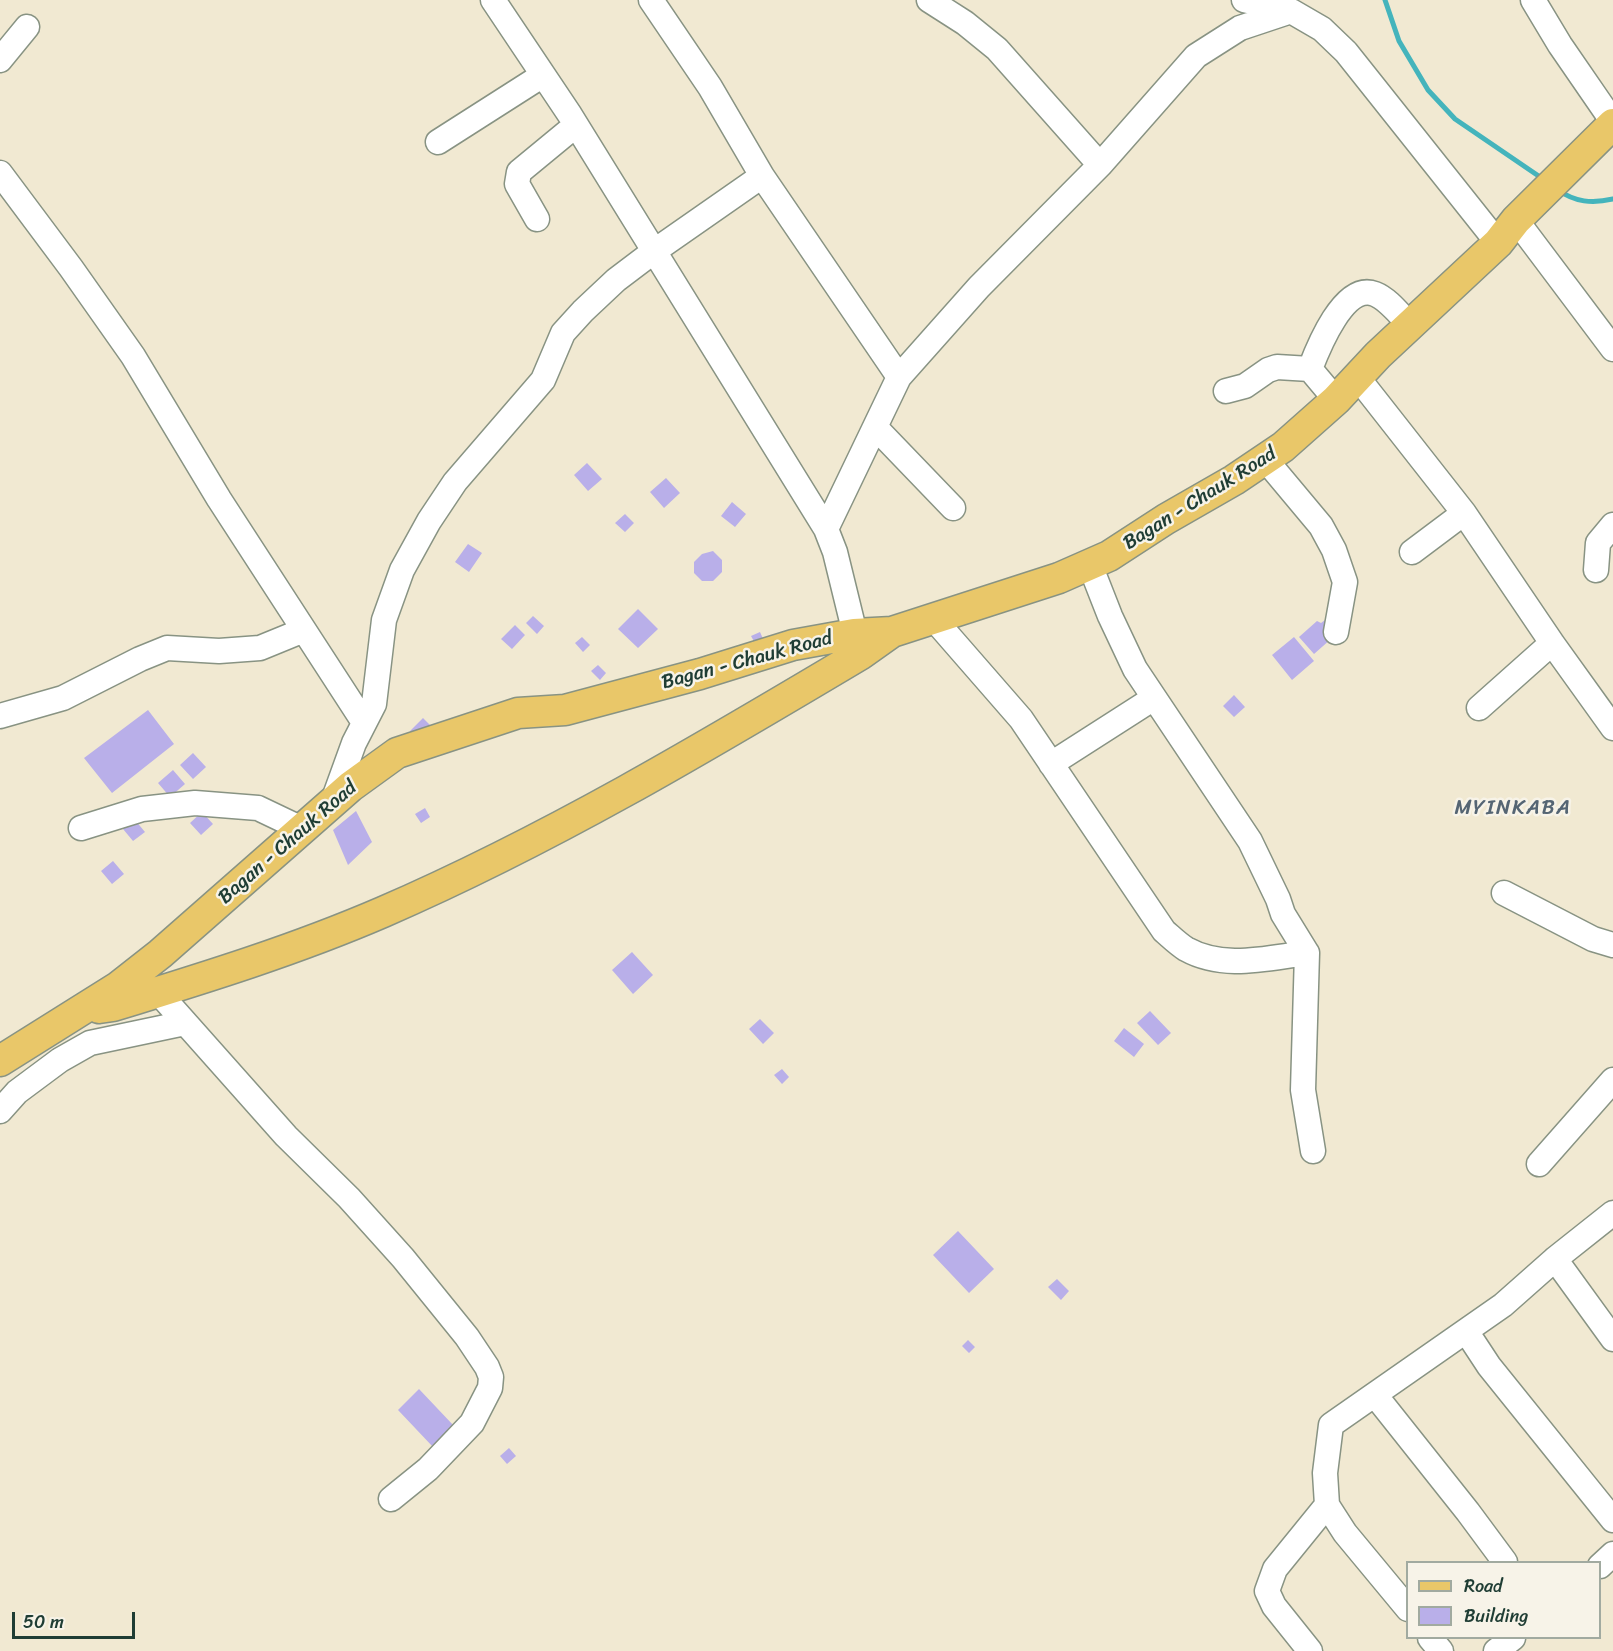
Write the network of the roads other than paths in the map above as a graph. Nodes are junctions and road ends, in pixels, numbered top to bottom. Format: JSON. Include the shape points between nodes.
{"nodes":[{"id":1,"x":493,"y":0,"type":"edge"},
{"id":2,"x":651,"y":0,"type":"edge"},
{"id":3,"x":929,"y":0,"type":"edge"},
{"id":4,"x":1244,"y":0,"type":"edge"},
{"id":5,"x":1533,"y":0,"type":"edge"},
{"id":6,"x":1289,"y":5,"type":"edge"},
{"id":7,"x":27,"y":27,"type":"dead end"},
{"id":8,"x":0,"y":60,"type":"edge"},
{"id":9,"x":543,"y":75,"type":"junction"},
{"id":10,"x":1613,"y":123,"type":"edge"},
{"id":11,"x":576,"y":125,"type":"junction"},
{"id":12,"x":438,"y":142,"type":"dead end"},
{"id":13,"x":1100,"y":165,"type":"junction"},
{"id":14,"x":0,"y":173,"type":"edge"},
{"id":15,"x":762,"y":176,"type":"junction"},
{"id":16,"x":537,"y":219,"type":"dead end"},
{"id":17,"x":1508,"y":232,"type":"junction"},
{"id":18,"x":653,"y":252,"type":"junction"},
{"id":19,"x":1410,"y":325,"type":"junction"},
{"id":20,"x":1613,"y":349,"type":"edge"},
{"id":21,"x":1310,"y":369,"type":"junction"},
{"id":22,"x":899,"y":377,"type":"junction"},
{"id":23,"x":1358,"y":378,"type":"junction"},
{"id":24,"x":1226,"y":390,"type":"dead end"},
{"id":25,"x":1336,"y":400,"type":"junction"},
{"id":26,"x":876,"y":428,"type":"junction"},
{"id":27,"x":1265,"y":459,"type":"junction"},
{"id":28,"x":952,"y":508,"type":"dead end"},
{"id":29,"x":1464,"y":513,"type":"junction"},
{"id":30,"x":1613,"y":525,"type":"edge"},
{"id":31,"x":826,"y":529,"type":"junction"},
{"id":32,"x":1412,"y":552,"type":"dead end"},
{"id":33,"x":1089,"y":565,"type":"junction"},
{"id":34,"x":1596,"y":570,"type":"dead end"},
{"id":35,"x":933,"y":618,"type":"junction"},
{"id":36,"x":304,"y":630,"type":"junction"},
{"id":37,"x":1336,"y":632,"type":"dead end"},
{"id":38,"x":857,"y":644,"type":"junction"},
{"id":39,"x":1551,"y":644,"type":"junction"},
{"id":40,"x":1154,"y":698,"type":"junction"},
{"id":41,"x":1479,"y":708,"type":"dead end"},
{"id":42,"x":0,"y":716,"type":"edge"},
{"id":43,"x":363,"y":721,"type":"junction"},
{"id":44,"x":1613,"y":728,"type":"edge"},
{"id":45,"x":1051,"y":764,"type":"junction"},
{"id":46,"x":333,"y":801,"type":"junction"},
{"id":47,"x":81,"y":828,"type":"dead end"},
{"id":48,"x":302,"y":829,"type":"junction"},
{"id":49,"x":1504,"y":893,"type":"dead end"},
{"id":50,"x":1613,"y":945,"type":"edge"},
{"id":51,"x":1307,"y":953,"type":"junction"},
{"id":52,"x":158,"y":992,"type":"junction"},
{"id":53,"x":78,"y":1012,"type":"junction"},
{"id":54,"x":185,"y":1023,"type":"junction"},
{"id":55,"x":7,"y":1052,"type":"edge"},
{"id":56,"x":1613,"y":1080,"type":"edge"},
{"id":57,"x":0,"y":1111,"type":"edge"},
{"id":58,"x":1313,"y":1151,"type":"dead end"},
{"id":59,"x":1539,"y":1164,"type":"dead end"},
{"id":60,"x":1613,"y":1213,"type":"edge"},
{"id":61,"x":1555,"y":1259,"type":"junction"},
{"id":62,"x":1466,"y":1332,"type":"junction"},
{"id":63,"x":1613,"y":1339,"type":"edge"},
{"id":64,"x":1375,"y":1395,"type":"junction"},
{"id":65,"x":391,"y":1499,"type":"dead end"},
{"id":66,"x":1327,"y":1505,"type":"junction"},
{"id":67,"x":1613,"y":1520,"type":"edge"},
{"id":68,"x":1613,"y":1554,"type":"edge"},
{"id":69,"x":1503,"y":1561,"type":"edge"},
{"id":70,"x":1601,"y":1564,"type":"edge"},
{"id":71,"x":1406,"y":1608,"type":"edge"},
{"id":72,"x":1431,"y":1639,"type":"edge"},
{"id":73,"x":1512,"y":1639,"type":"edge"},
{"id":74,"x":1519,"y":1639,"type":"edge"},
{"id":75,"x":1310,"y":1651,"type":"edge"},
{"id":76,"x":1441,"y":1651,"type":"edge"},
{"id":77,"x":1496,"y":1651,"type":"edge"},
{"id":78,"x":1531,"y":1651,"type":"edge"}],
"edges":[{"from":1,"to":9,"type":"street"},
{"from":2,"to":15,"type":"street","via":[[710,87]]},
{"from":3,"to":13,"type":"street","via":[[998,49]]},
{"from":4,"to":6,"type":"street"},
{"from":5,"to":10,"type":"street"},
{"from":6,"to":13,"type":"street","via":[[1240,28],[1196,56]]},
{"from":6,"to":17,"type":"street","via":[[1346,52]]},
{"from":7,"to":8,"type":"street"},
{"from":9,"to":11,"type":"street"},
{"from":9,"to":12,"type":"street"},
{"from":10,"to":17,"type":"main road","name":"Bagan - Chauk Road"},
{"from":11,"to":16,"type":"street","via":[[519,172],[517,184]]},
{"from":11,"to":18,"type":"street"},
{"from":13,"to":22,"type":"street","via":[[979,287]]},
{"from":14,"to":36,"type":"street","via":[[133,356]]},
{"from":15,"to":18,"type":"street"},
{"from":15,"to":22,"type":"street"},
{"from":17,"to":19,"type":"main road","name":"Bagan - Chauk Road"},
{"from":17,"to":20,"type":"street"},
{"from":18,"to":31,"type":"street"},
{"from":18,"to":43,"type":"street","via":[[616,280],[563,333],[543,380],[455,482],[429,521],[402,570],[384,620],[374,705]]},
{"from":19,"to":21,"type":"street","via":[[1377,294],[1358,295],[1339,312],[1322,338]]},
{"from":19,"to":23,"type":"main road","name":"Bagan - Chauk Road"},
{"from":21,"to":24,"type":"street","via":[[1277,367],[1245,386]]},
{"from":21,"to":25,"type":"street"},
{"from":22,"to":26,"type":"street"},
{"from":23,"to":25,"type":"main road","name":"Bagan - Chauk Road"},
{"from":23,"to":29,"type":"street"},
{"from":25,"to":27,"type":"main road","name":"Bagan - Chauk Road"},
{"from":26,"to":28,"type":"street"},
{"from":26,"to":31,"type":"street"},
{"from":27,"to":33,"type":"main road","name":"Bagan - Chauk Road"},
{"from":27,"to":37,"type":"street","via":[[1320,526],[1334,550],[1345,582]]},
{"from":29,"to":32,"type":"street"},
{"from":29,"to":39,"type":"street"},
{"from":30,"to":34,"type":"street","via":[[1598,543]]},
{"from":31,"to":38,"type":"street"},
{"from":33,"to":35,"type":"main road","name":"Bagan - Chauk Road"},
{"from":33,"to":40,"type":"street","via":[[1130,658]]},
{"from":35,"to":38,"type":"main road","name":"Bagan - Chauk Road"},
{"from":35,"to":45,"type":"street","via":[[1021,719]]},
{"from":36,"to":42,"type":"street","via":[[260,648],[167,648],[63,698]]},
{"from":36,"to":43,"type":"street"},
{"from":38,"to":46,"type":"main road","name":"Bagan - Chauk Road","via":[[793,645],[700,675],[565,710],[518,713],[397,753]]},
{"from":38,"to":52,"type":"main road","name":"Bagan - Chauk Road","via":[[654,777],[483,866],[382,913],[277,954]]},
{"from":39,"to":41,"type":"street"},
{"from":39,"to":44,"type":"street"},
{"from":40,"to":45,"type":"street"},
{"from":40,"to":51,"type":"street","via":[[1250,841],[1283,914]]},
{"from":43,"to":46,"type":"street"},
{"from":45,"to":51,"type":"street","via":[[1164,931],[1184,948],[1202,957],[1235,963]]},
{"from":46,"to":48,"type":"main road","name":"Bagan - Chauk Road"},
{"from":47,"to":48,"type":"street","via":[[142,809],[195,803],[258,808]]},
{"from":48,"to":53,"type":"main road","name":"Bagan - Chauk Road","via":[[160,954]]},
{"from":49,"to":50,"type":"street","via":[[1593,939]]},
{"from":51,"to":58,"type":"street","via":[[1303,1090]]},
{"from":52,"to":53,"type":"main road","name":"Bagan - Chauk Road"},
{"from":52,"to":54,"type":"street"},
{"from":53,"to":55,"type":"main road","name":"Bagan - Chauk Road"},
{"from":54,"to":57,"type":"street","via":[[90,1043],[60,1060]]},
{"from":54,"to":65,"type":"street","via":[[403,1258],[487,1367],[490,1388],[472,1422],[428,1469]]},
{"from":56,"to":59,"type":"street"},
{"from":60,"to":61,"type":"street"},
{"from":61,"to":62,"type":"street"},
{"from":61,"to":63,"type":"street"},
{"from":62,"to":64,"type":"street"},
{"from":62,"to":67,"type":"street"},
{"from":64,"to":66,"type":"street","via":[[1331,1425],[1325,1473]]},
{"from":64,"to":69,"type":"street"},
{"from":66,"to":71,"type":"street"},
{"from":66,"to":75,"type":"street","via":[[1275,1569],[1268,1591],[1274,1606]]},
{"from":68,"to":70,"type":"street"},
{"from":72,"to":76,"type":"street"},
{"from":73,"to":77,"type":"street"},
{"from":74,"to":78,"type":"street"}]}
